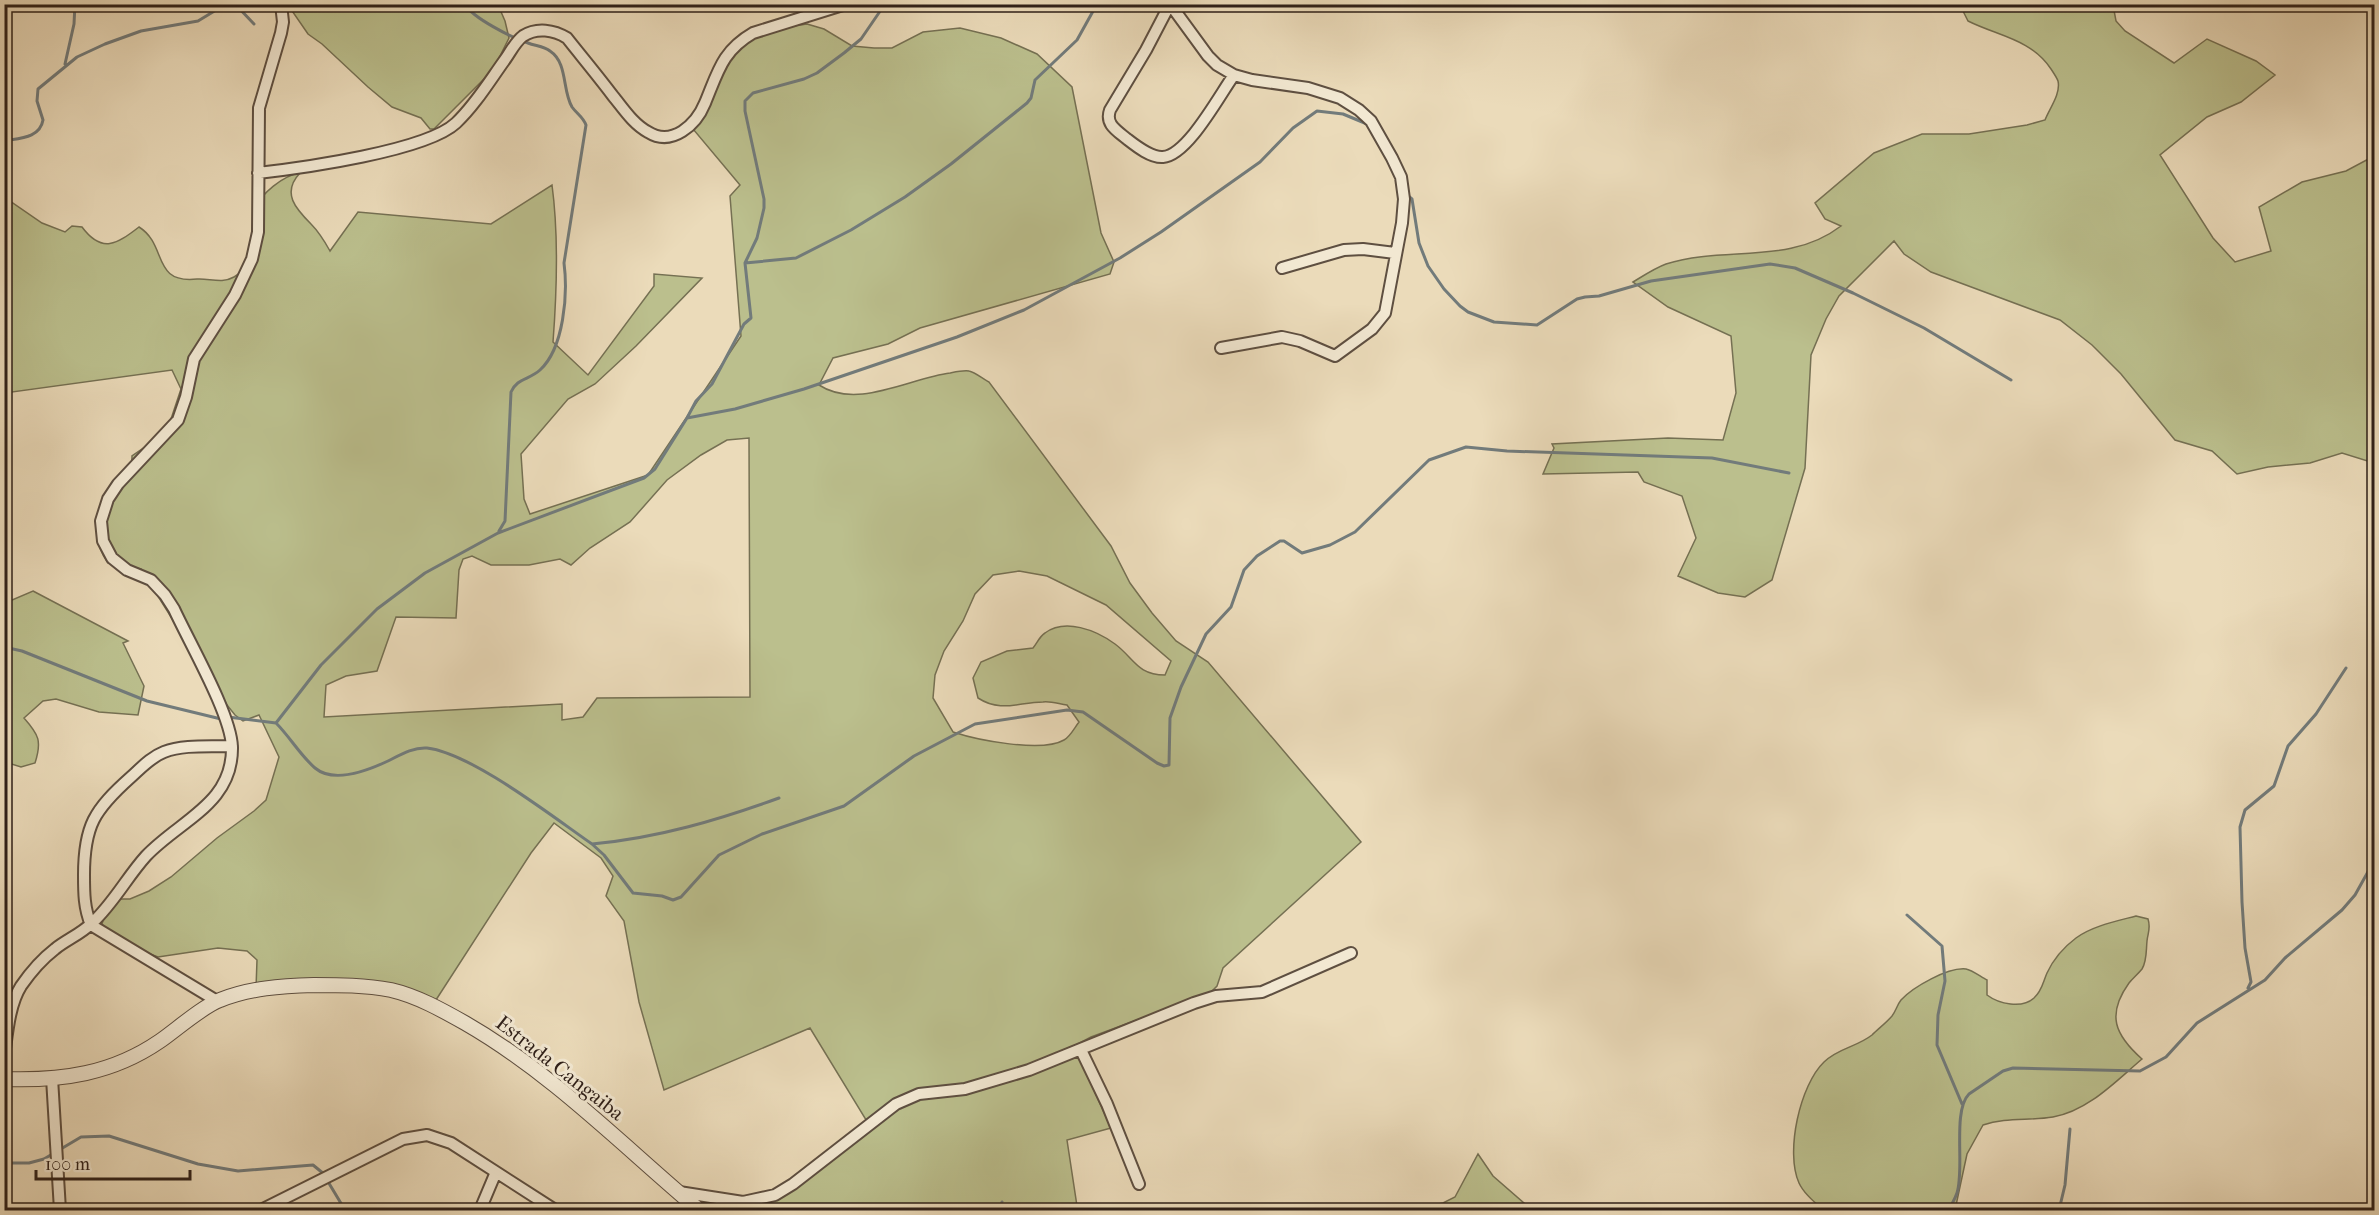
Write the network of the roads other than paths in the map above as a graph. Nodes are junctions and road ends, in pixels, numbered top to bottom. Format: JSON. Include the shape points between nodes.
{"nodes":[{"id":1,"x":281,"y":4,"type":"edge"},
{"id":2,"x":846,"y":4,"type":"edge"},
{"id":3,"x":1170,"y":4,"type":"edge"},
{"id":4,"x":1234,"y":75,"type":"junction"},
{"id":5,"x":258,"y":173,"type":"junction"},
{"id":6,"x":1395,"y":253,"type":"junction"},
{"id":7,"x":1281,"y":268,"type":"dead end"},
{"id":8,"x":1221,"y":348,"type":"dead end"},
{"id":9,"x":232,"y":746,"type":"junction"},
{"id":10,"x":91,"y":925,"type":"junction"},
{"id":11,"x":1351,"y":953,"type":"dead end"},
{"id":12,"x":218,"y":1000,"type":"junction"},
{"id":13,"x":1081,"y":1050,"type":"junction"},
{"id":14,"x":4,"y":1056,"type":"edge"},
{"id":15,"x":52,"y":1078,"type":"junction"},
{"id":16,"x":4,"y":1079,"type":"edge"},
{"id":17,"x":496,"y":1172,"type":"junction"},
{"id":18,"x":1139,"y":1184,"type":"dead end"},
{"id":19,"x":676,"y":1191,"type":"junction"},
{"id":20,"x":60,"y":1210,"type":"edge"},
{"id":21,"x":261,"y":1210,"type":"edge"},
{"id":22,"x":480,"y":1210,"type":"edge"},
{"id":23,"x":555,"y":1210,"type":"edge"},
{"id":24,"x":699,"y":1210,"type":"edge"}],
"edges":[{"from":1,"to":5,"type":"street","via":[[281,33],[259,108]]},
{"from":2,"to":5,"type":"street","via":[[753,33],[742,40],[725,57],[694,123],[670,136],[656,136],[636,124],[567,38],[542,30],[518,41],[469,109],[440,134],[334,162]]},
{"from":3,"to":4,"type":"street","via":[[1208,56]]},
{"from":3,"to":4,"type":"street","via":[[1110,110],[1111,126],[1153,156],[1172,155],[1187,142]]},
{"from":4,"to":6,"type":"street","via":[[1340,98],[1371,122],[1401,177],[1404,199]]},
{"from":5,"to":9,"type":"street","via":[[258,232],[246,273],[194,359],[178,420],[118,484],[104,507],[100,527],[106,547],[117,562],[151,579],[165,595],[224,716]]},
{"from":6,"to":7,"type":"street","via":[[1344,250]]},
{"from":6,"to":8,"type":"street","via":[[1382,318],[1340,354],[1329,355],[1282,337]]},
{"from":9,"to":10,"type":"street","via":[[229,773],[218,795],[147,855]]},
{"from":9,"to":10,"type":"street","via":[[182,748],[159,754],[100,809],[84,848],[85,910]]},
{"from":10,"to":12,"type":"street"},
{"from":10,"to":14,"type":"street","via":[[53,950],[21,987]]},
{"from":11,"to":13,"type":"street","via":[[1262,992],[1216,996],[1194,1003]]},
{"from":12,"to":15,"type":"street","name":"Estrada Cangaiba","via":[[139,1056],[117,1066]]},
{"from":12,"to":19,"type":"street","name":"Estrada Cangaiba","via":[[267,987],[341,985],[391,990],[425,1002],[490,1037],[526,1064]]},
{"from":13,"to":18,"type":"street"},
{"from":13,"to":19,"type":"street","via":[[989,1083],[907,1098],[793,1184],[765,1198],[733,1201]]},
{"from":15,"to":16,"type":"street","name":"Estrada Cangaiba"},
{"from":15,"to":20,"type":"street"},
{"from":17,"to":21,"type":"street","via":[[438,1137],[416,1136],[362,1158]]},
{"from":17,"to":22,"type":"street"},
{"from":17,"to":23,"type":"street"},
{"from":19,"to":24,"type":"street","name":"Estrada Cangaiba"}]}
